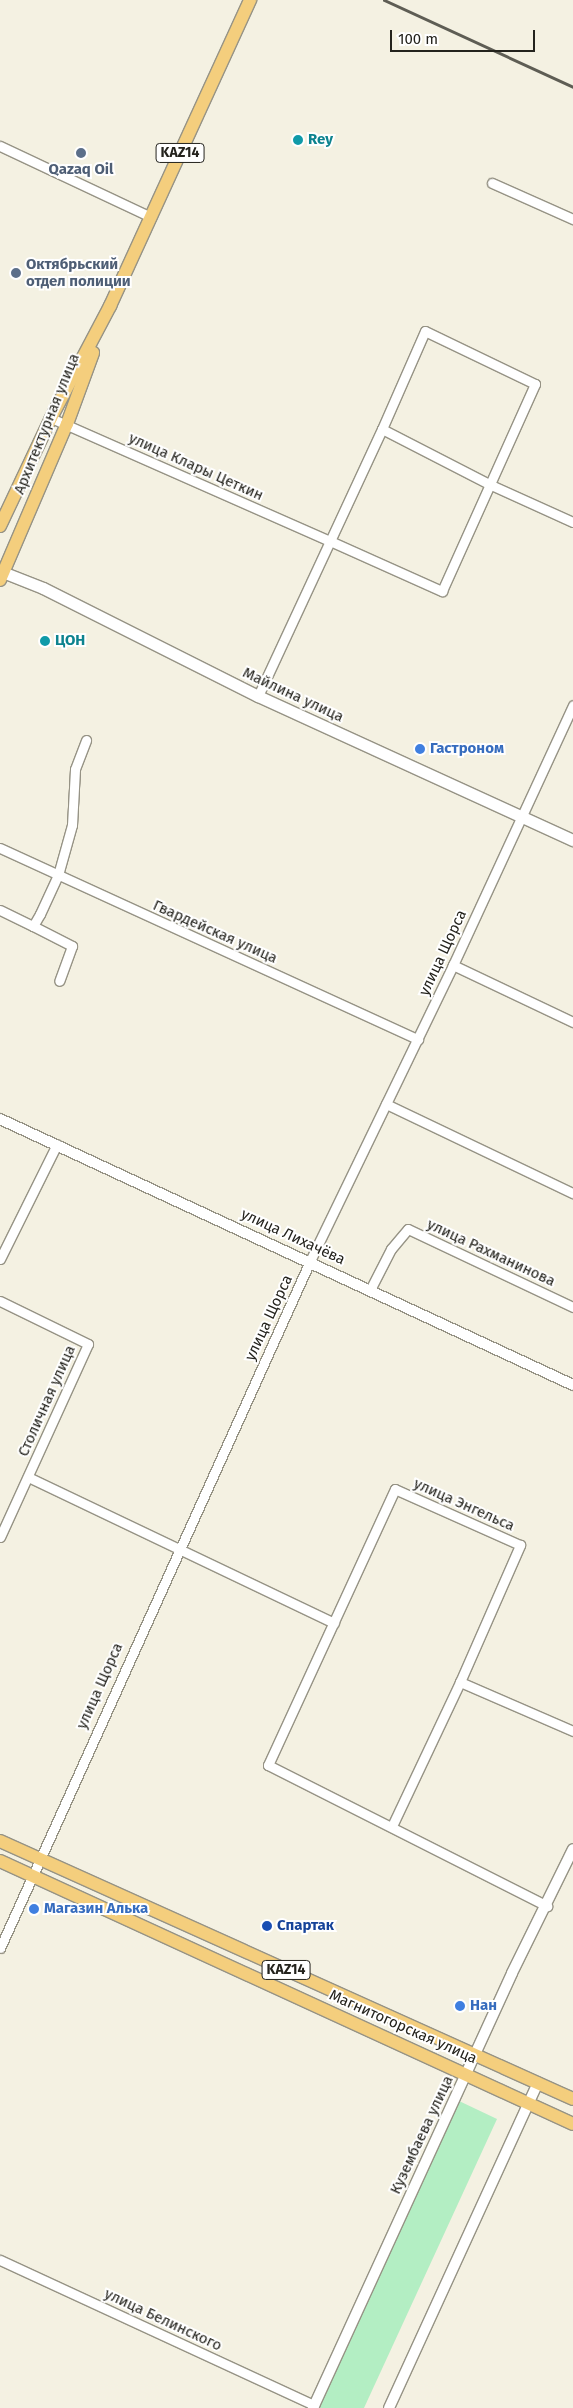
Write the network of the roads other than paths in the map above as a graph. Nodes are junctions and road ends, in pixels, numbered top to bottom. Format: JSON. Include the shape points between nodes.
{"nodes":[{"id":1,"x":250,"y":0,"type":"edge"},
{"id":2,"x":0,"y":146,"type":"edge"},
{"id":3,"x":492,"y":183,"type":"dead end"},
{"id":4,"x":151,"y":218,"type":"junction"},
{"id":5,"x":573,"y":219,"type":"edge"},
{"id":6,"x":110,"y":306,"type":"junction"},
{"id":7,"x":51,"y":418,"type":"junction"},
{"id":8,"x":66,"y":424,"type":"junction"},
{"id":9,"x":382,"y":429,"type":"junction"},
{"id":10,"x":491,"y":485,"type":"junction"},
{"id":11,"x":573,"y":522,"type":"edge"},
{"id":12,"x":0,"y":526,"type":"edge"},
{"id":13,"x":330,"y":541,"type":"junction"},
{"id":14,"x":1,"y":574,"type":"edge"},
{"id":15,"x":258,"y":696,"type":"junction"},
{"id":16,"x":573,"y":705,"type":"edge"},
{"id":17,"x":86,"y":740,"type":"dead end"},
{"id":18,"x":521,"y":817,"type":"junction"},
{"id":19,"x":573,"y":840,"type":"edge"},
{"id":20,"x":0,"y":848,"type":"edge"},
{"id":21,"x":58,"y":876,"type":"junction"},
{"id":22,"x":0,"y":910,"type":"edge"},
{"id":23,"x":33,"y":926,"type":"junction"},
{"id":24,"x":453,"y":964,"type":"junction"},
{"id":25,"x":59,"y":981,"type":"dead end"},
{"id":26,"x":573,"y":1022,"type":"edge"},
{"id":27,"x":418,"y":1039,"type":"junction"},
{"id":28,"x":386,"y":1104,"type":"junction"},
{"id":29,"x":0,"y":1119,"type":"edge"},
{"id":30,"x":57,"y":1144,"type":"junction"},
{"id":31,"x":573,"y":1193,"type":"edge"},
{"id":32,"x":0,"y":1259,"type":"edge"},
{"id":33,"x":310,"y":1261,"type":"junction"},
{"id":34,"x":370,"y":1290,"type":"junction"},
{"id":35,"x":0,"y":1301,"type":"edge"},
{"id":36,"x":573,"y":1307,"type":"edge"},
{"id":37,"x":573,"y":1385,"type":"edge"},
{"id":38,"x":28,"y":1477,"type":"junction"},
{"id":39,"x":0,"y":1537,"type":"edge"},
{"id":40,"x":177,"y":1550,"type":"junction"},
{"id":41,"x":334,"y":1623,"type":"junction"},
{"id":42,"x":460,"y":1682,"type":"junction"},
{"id":43,"x":573,"y":1731,"type":"edge"},
{"id":44,"x":392,"y":1826,"type":"junction"},
{"id":45,"x":0,"y":1841,"type":"edge"},
{"id":46,"x":573,"y":1848,"type":"edge"},
{"id":47,"x":38,"y":1858,"type":"junction"},
{"id":48,"x":0,"y":1861,"type":"edge"},
{"id":49,"x":31,"y":1876,"type":"junction"},
{"id":50,"x":547,"y":1906,"type":"junction"},
{"id":51,"x":0,"y":1948,"type":"edge"},
{"id":52,"x":477,"y":2053,"type":"junction"},
{"id":53,"x":467,"y":2073,"type":"junction"},
{"id":54,"x":538,"y":2082,"type":"junction"},
{"id":55,"x":573,"y":2099,"type":"edge"},
{"id":56,"x":529,"y":2103,"type":"junction"},
{"id":57,"x":573,"y":2124,"type":"edge"},
{"id":58,"x":0,"y":2260,"type":"edge"},
{"id":59,"x":314,"y":2407,"type":"edge"},
{"id":60,"x":390,"y":2408,"type":"edge"}],
"edges":[{"from":1,"to":4,"type":"main road","name":"Архитектурная улица","number":"KAZ14"},
{"from":2,"to":4,"type":"street"},
{"from":3,"to":5,"type":"street"},
{"from":4,"to":6,"type":"main road","name":"Архитектурная улица","number":"KAZ14"},
{"from":6,"to":7,"type":"main road","name":"Архитектурная улица","number":"KAZ14"},
{"from":6,"to":8,"type":"main road","name":"Архитектурная улица","number":"KAZ14"},
{"from":7,"to":8,"type":"street","name":"улица Клары Цеткин"},
{"from":7,"to":12,"type":"main road","name":"Архитектурная улица","number":"KAZ14"},
{"from":8,"to":13,"type":"street","name":"улица Клары Цеткин"},
{"from":8,"to":14,"type":"main road","name":"Архитектурная улица","number":"KAZ14"},
{"from":9,"to":10,"type":"street"},
{"from":9,"to":10,"type":"street","name":"улица Клары Цеткин","via":[[425,331],[535,384]]},
{"from":9,"to":13,"type":"street","name":"улица Клары Цеткин"},
{"from":10,"to":11,"type":"street"},
{"from":10,"to":13,"type":"street","name":"улица Клары Цеткин","via":[[442,591]]},
{"from":13,"to":15,"type":"street","name":"улица Клары Цеткин"},
{"from":14,"to":15,"type":"main road","name":"Майлина улица","via":[[43,588]]},
{"from":15,"to":18,"type":"main road","name":"Майлина улица"},
{"from":16,"to":18,"type":"street","name":"улица Щорса"},
{"from":17,"to":21,"type":"street","via":[[74,769],[72,825]]},
{"from":18,"to":19,"type":"main road","name":"Майлина улица"},
{"from":18,"to":24,"type":"street","name":"улица Щорса"},
{"from":20,"to":21,"type":"street","name":"Гвардейская улица"},
{"from":21,"to":23,"type":"street"},
{"from":21,"to":27,"type":"street","name":"Гвардейская улица"},
{"from":22,"to":23,"type":"street"},
{"from":23,"to":25,"type":"street","via":[[72,946]]},
{"from":24,"to":26,"type":"street"},
{"from":24,"to":27,"type":"street","name":"улица Щорса"},
{"from":27,"to":28,"type":"street","name":"улица Щорса"},
{"from":28,"to":31,"type":"street"},
{"from":28,"to":33,"type":"street","name":"улица Щорса"},
{"from":29,"to":30,"type":"street","name":"улица Лихачёва"},
{"from":30,"to":32,"type":"street"},
{"from":30,"to":33,"type":"street","name":"улица Лихачёва"},
{"from":33,"to":34,"type":"street","name":"улица Лихачёва"},
{"from":33,"to":40,"type":"street","name":"улица Щорса"},
{"from":34,"to":36,"type":"street","name":"улица Рахманинова","via":[[391,1249],[408,1229]]},
{"from":34,"to":37,"type":"street","name":"улица Лихачёва"},
{"from":35,"to":38,"type":"street","name":"Столичная улица","via":[[88,1344]]},
{"from":38,"to":39,"type":"street","name":"Столичная улица"},
{"from":38,"to":40,"type":"street","name":"Столичная улица"},
{"from":40,"to":41,"type":"street"},
{"from":40,"to":47,"type":"street","name":"улица Щорса"},
{"from":41,"to":42,"type":"street","name":"улица Энгельса","via":[[395,1489],[520,1545]]},
{"from":41,"to":44,"type":"street","name":"улица Энгельса","via":[[268,1765]]},
{"from":42,"to":43,"type":"street"},
{"from":42,"to":44,"type":"street","name":"улица Энгельса"},
{"from":44,"to":50,"type":"street","name":"улица Энгельса"},
{"from":45,"to":47,"type":"main road","name":"Магнитогорская улица","number":"KAZ14"},
{"from":46,"to":50,"type":"street","name":"Кузембаева улица"},
{"from":47,"to":49,"type":"street","name":"улица Щорса"},
{"from":47,"to":52,"type":"main road","name":"Магнитогорская улица","number":"KAZ14"},
{"from":48,"to":49,"type":"main road","name":"Магнитогорская улица","number":"KAZ14"},
{"from":49,"to":51,"type":"street","name":"улица Щорса"},
{"from":49,"to":53,"type":"main road","name":"Магнитогорская улица","number":"KAZ14"},
{"from":50,"to":52,"type":"street","name":"Кузембаева улица"},
{"from":52,"to":53,"type":"street","name":"Кузембаева улица"},
{"from":52,"to":54,"type":"main road","name":"Магнитогорская улица","number":"KAZ14"},
{"from":53,"to":56,"type":"main road","name":"Магнитогорская улица","number":"KAZ14"},
{"from":53,"to":59,"type":"street","name":"Кузембаева улица"},
{"from":54,"to":55,"type":"main road","name":"Магнитогорская улица","number":"KAZ14"},
{"from":54,"to":56,"type":"street"},
{"from":56,"to":57,"type":"main road","name":"Магнитогорская улица","number":"KAZ14"},
{"from":56,"to":60,"type":"street"},
{"from":58,"to":59,"type":"street","name":"улица Белинского"}]}
